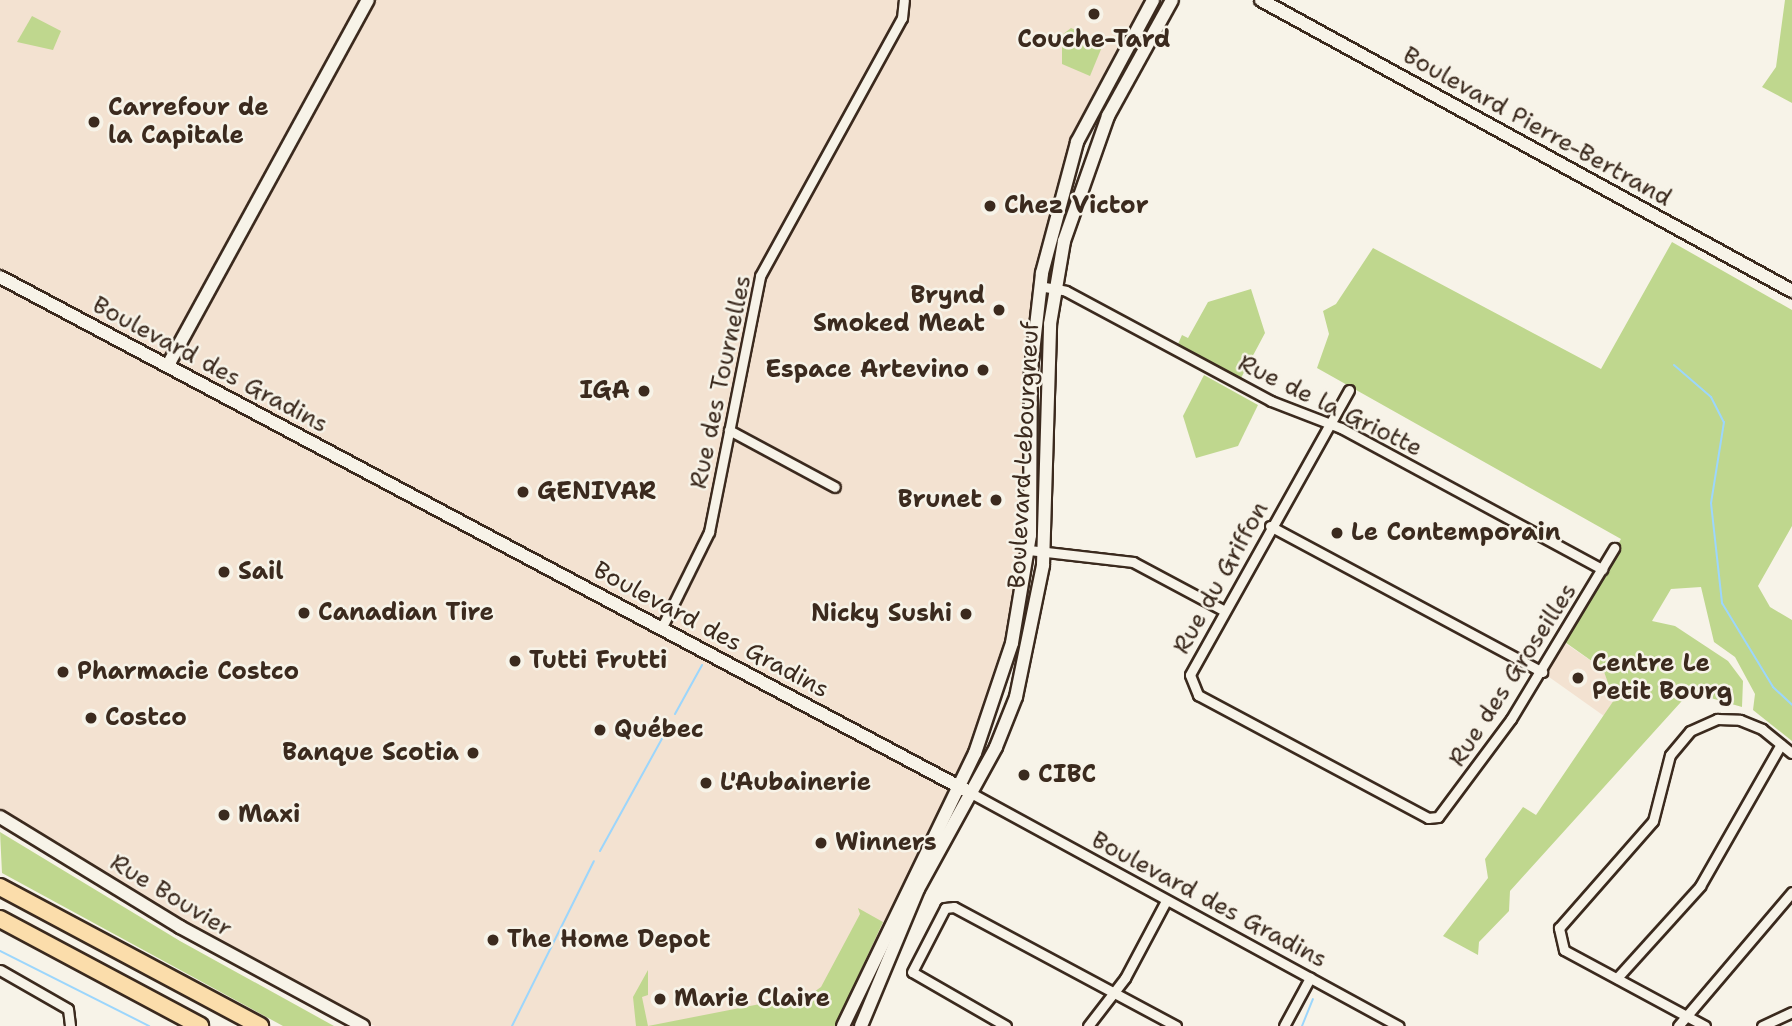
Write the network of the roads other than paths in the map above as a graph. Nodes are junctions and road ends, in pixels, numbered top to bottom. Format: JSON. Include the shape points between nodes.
{"nodes":[{"id":1,"x":368,"y":0,"type":"edge"},
{"id":2,"x":904,"y":0,"type":"edge"},
{"id":3,"x":1153,"y":0,"type":"edge"},
{"id":4,"x":1172,"y":0,"type":"edge"},
{"id":5,"x":1261,"y":0,"type":"edge"},
{"id":6,"x":0,"y":277,"type":"edge"},
{"id":7,"x":1039,"y":286,"type":"junction"},
{"id":8,"x":1054,"y":287,"type":"junction"},
{"id":9,"x":1792,"y":291,"type":"edge"},
{"id":10,"x":168,"y":365,"type":"junction"},
{"id":11,"x":1349,"y":390,"type":"dead end"},
{"id":12,"x":1330,"y":424,"type":"junction"},
{"id":13,"x":729,"y":430,"type":"junction"},
{"id":14,"x":835,"y":487,"type":"dead end"},
{"id":15,"x":1270,"y":526,"type":"junction"},
{"id":16,"x":1614,"y":548,"type":"dead end"},
{"id":17,"x":1029,"y":550,"type":"junction"},
{"id":18,"x":1045,"y":551,"type":"junction"},
{"id":19,"x":1602,"y":569,"type":"junction"},
{"id":20,"x":1223,"y":610,"type":"junction"},
{"id":21,"x":662,"y":627,"type":"junction"},
{"id":22,"x":1542,"y":672,"type":"junction"},
{"id":23,"x":1781,"y":744,"type":"junction"},
{"id":24,"x":1792,"y":753,"type":"edge"},
{"id":25,"x":958,"y":786,"type":"junction"},
{"id":26,"x":971,"y":793,"type":"junction"},
{"id":27,"x":0,"y":817,"type":"edge"},
{"id":28,"x":1438,"y":817,"type":"joint"},
{"id":29,"x":0,"y":887,"type":"edge"},
{"id":30,"x":1792,"y":892,"type":"edge"},
{"id":31,"x":1166,"y":901,"type":"junction"},
{"id":32,"x":0,"y":919,"type":"edge"},
{"id":33,"x":0,"y":970,"type":"edge"},
{"id":34,"x":1310,"y":978,"type":"junction"},
{"id":35,"x":1617,"y":978,"type":"junction"},
{"id":36,"x":1115,"y":993,"type":"junction"},
{"id":37,"x":324,"y":1006,"type":"junction"},
{"id":38,"x":1792,"y":1012,"type":"edge"},
{"id":39,"x":1687,"y":1016,"type":"junction"},
{"id":40,"x":70,"y":1026,"type":"edge"},
{"id":41,"x":200,"y":1026,"type":"edge"},
{"id":42,"x":260,"y":1026,"type":"edge"},
{"id":43,"x":363,"y":1026,"type":"edge"},
{"id":44,"x":375,"y":1026,"type":"edge"},
{"id":45,"x":843,"y":1026,"type":"edge"},
{"id":46,"x":861,"y":1026,"type":"edge"},
{"id":47,"x":1006,"y":1026,"type":"edge"},
{"id":48,"x":1088,"y":1026,"type":"edge"},
{"id":49,"x":1176,"y":1026,"type":"edge"},
{"id":50,"x":1284,"y":1026,"type":"edge"},
{"id":51,"x":1399,"y":1026,"type":"edge"},
{"id":52,"x":1678,"y":1026,"type":"edge"},
{"id":53,"x":1705,"y":1026,"type":"edge"},
{"id":54,"x":1762,"y":1026,"type":"edge"}],
"edges":[{"from":1,"to":10,"type":"main road"},
{"from":2,"to":13,"type":"street","name":"Rue des Tournelles","via":[[902,18],[761,276]]},
{"from":3,"to":7,"type":"main road","name":"Boulevard Lebourgneuf","via":[[1077,142]]},
{"from":4,"to":8,"type":"main road","name":"Boulevard Lebourgneuf","via":[[1086,167]]},
{"from":5,"to":9,"type":"main road","name":"Boulevard Pierre-Bertrand"},
{"from":6,"to":10,"type":"main road","name":"Boulevard des Gradins"},
{"from":7,"to":8,"type":"street","name":"Rue de la Griotte"},
{"from":7,"to":17,"type":"main road","name":"Boulevard Lebourgneuf","via":[[1031,370]]},
{"from":8,"to":12,"type":"street","name":"Rue de la Griotte","via":[[1271,401]]},
{"from":8,"to":18,"type":"main road","name":"Boulevard Lebourgneuf"},
{"from":10,"to":21,"type":"main road","name":"Boulevard des Gradins"},
{"from":11,"to":12,"type":"street","name":"Rue du Griffon"},
{"from":12,"to":15,"type":"street","name":"Rue du Griffon"},
{"from":12,"to":19,"type":"street","name":"Rue de la Griotte"},
{"from":13,"to":14,"type":"street"},
{"from":13,"to":21,"type":"street","name":"Rue des Tournelles","via":[[706,543]]},
{"from":15,"to":20,"type":"street","name":"Rue du Griffon"},
{"from":15,"to":22,"type":"street"},
{"from":16,"to":19,"type":"street","name":"Rue des Groseilles"},
{"from":17,"to":18,"type":"street"},
{"from":17,"to":25,"type":"main road","name":"Boulevard Lebourgneuf","via":[[1012,643],[984,731]]},
{"from":18,"to":20,"type":"street","via":[[1133,562]]},
{"from":18,"to":26,"type":"main road","name":"Boulevard Lebourgneuf","via":[[1016,697]]},
{"from":19,"to":22,"type":"street","name":"Rue des Groseilles"},
{"from":20,"to":28,"type":"street","name":"Rue du Griffon","via":[[1190,675],[1193,690],[1428,818]]},
{"from":21,"to":25,"type":"main road","name":"Boulevard des Gradins"},
{"from":22,"to":28,"type":"street","name":"Rue des Groseilles"},
{"from":23,"to":24,"type":"street"},
{"from":23,"to":35,"type":"street","via":[[1700,886]]},
{"from":23,"to":35,"type":"street","via":[[1762,729],[1731,718],[1704,723],[1680,740],[1670,755],[1653,821],[1559,928],[1564,950]]},
{"from":25,"to":26,"type":"main road","name":"Boulevard des Gradins"},
{"from":25,"to":45,"type":"main road","name":"Boulevard Lebourgneuf"},
{"from":26,"to":31,"type":"street","name":"Boulevard des Gradins"},
{"from":26,"to":46,"type":"main road","name":"Boulevard Lebourgneuf","via":[[918,889]]},
{"from":27,"to":37,"type":"main road","name":"Rue Bouvier","via":[[180,927]]},
{"from":29,"to":42,"type":"highway"},
{"from":30,"to":39,"type":"street"},
{"from":31,"to":34,"type":"street","name":"Boulevard des Gradins"},
{"from":31,"to":36,"type":"street"},
{"from":32,"to":41,"type":"highway"},
{"from":33,"to":40,"type":"street","via":[[68,1009]]},
{"from":34,"to":50,"type":"street"},
{"from":34,"to":51,"type":"street","name":"Boulevard des Gradins"},
{"from":35,"to":39,"type":"street"},
{"from":36,"to":47,"type":"street","via":[[954,907],[945,908],[912,972]]},
{"from":36,"to":48,"type":"street"},
{"from":36,"to":49,"type":"street"},
{"from":37,"to":43,"type":"main road","name":"Rue Bouvier"},
{"from":37,"to":44,"type":"main road","name":"Rue Bouvier"},
{"from":38,"to":54,"type":"street"},
{"from":39,"to":52,"type":"street"},
{"from":39,"to":53,"type":"street"}]}
